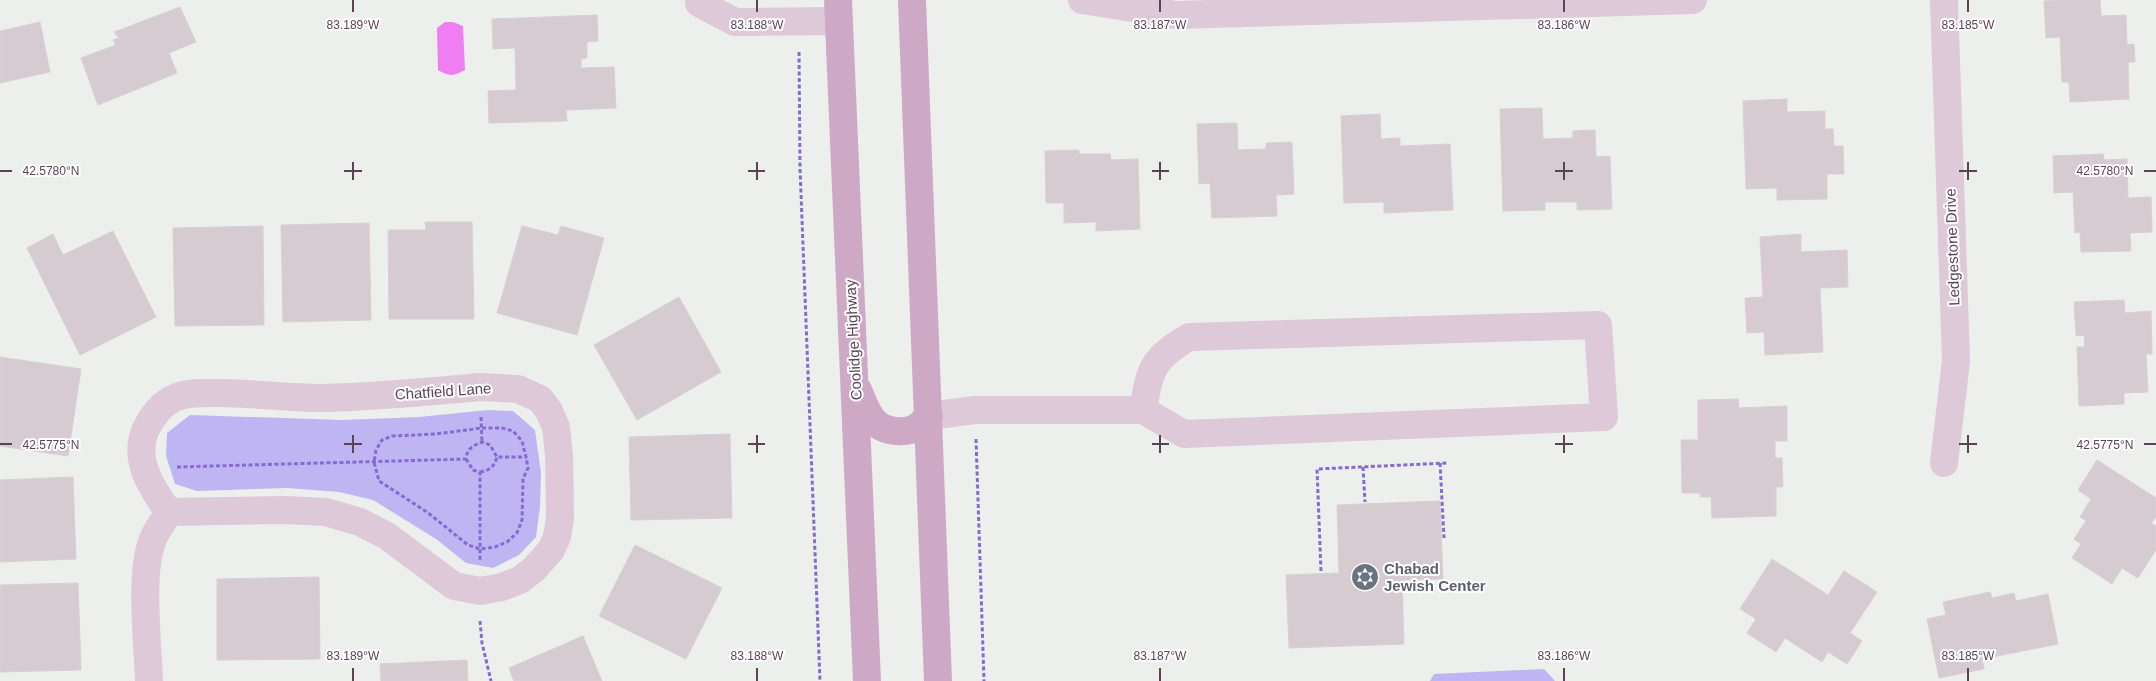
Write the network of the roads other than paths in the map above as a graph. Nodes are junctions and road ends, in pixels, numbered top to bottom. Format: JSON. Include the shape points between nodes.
{"nodes":[{"id":1,"x":699,"y":0,"type":"edge"},
{"id":2,"x":912,"y":0,"type":"edge"},
{"id":3,"x":1082,"y":0,"type":"edge"},
{"id":4,"x":1693,"y":0,"type":"edge"},
{"id":5,"x":1944,"y":0,"type":"edge"},
{"id":6,"x":838,"y":11,"type":"edge"},
{"id":7,"x":855,"y":384,"type":"junction"},
{"id":8,"x":1143,"y":410,"type":"junction"},
{"id":9,"x":928,"y":416,"type":"junction"},
{"id":10,"x":1944,"y":463,"type":"dead end"},
{"id":11,"x":169,"y":512,"type":"junction"},
{"id":12,"x":149,"y":681,"type":"edge"},
{"id":13,"x":867,"y":681,"type":"edge"},
{"id":14,"x":938,"y":681,"type":"edge"}],
"edges":[{"from":1,"to":6,"type":"street","via":[[699,3],[735,22],[798,22]]},
{"from":2,"to":9,"type":"main road"},
{"from":3,"to":4,"type":"street","via":[[1176,15]]},
{"from":5,"to":10,"type":"street","name":"Ledgestone Drive","via":[[1956,361]]},
{"from":6,"to":7,"type":"main road","name":"Coolidge Highway"},
{"from":7,"to":9,"type":"main road","via":[[867,411],[877,424],[889,430],[906,431],[918,427]]},
{"from":7,"to":13,"type":"main road","name":"Coolidge Highway"},
{"from":8,"to":8,"type":"street","via":[[1184,434],[1604,417],[1598,324],[1188,337],[1158,359],[1147,384]]},
{"from":8,"to":9,"type":"street","via":[[975,410]]},
{"from":9,"to":14,"type":"main road"},
{"from":11,"to":11,"type":"street","name":"Chatfield Lane","via":[[326,512],[360,522],[387,536],[454,586],[480,591],[502,587],[520,580],[534,569],[551,550],[557,537],[560,509],[556,427],[540,399],[518,389],[491,387],[319,398],[196,393],[166,403],[150,420],[144,434],[141,448],[144,469],[153,491]]},
{"from":11,"to":12,"type":"street","via":[[153,539],[148,560]]}]}
